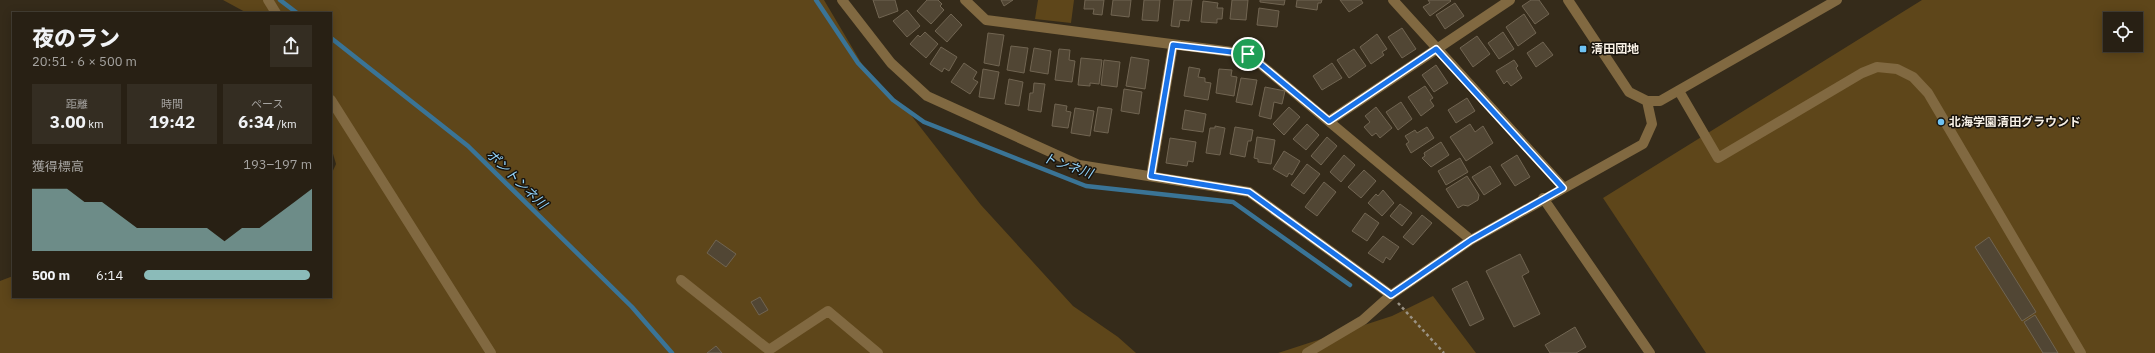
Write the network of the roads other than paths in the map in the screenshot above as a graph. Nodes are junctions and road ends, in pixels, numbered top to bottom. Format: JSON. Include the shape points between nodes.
{"nodes":[{"id":1,"x":268,"y":0,"type":"edge"},
{"id":2,"x":965,"y":0,"type":"edge"},
{"id":3,"x":1393,"y":0,"type":"edge"},
{"id":4,"x":1510,"y":0,"type":"edge"},
{"id":5,"x":1568,"y":0,"type":"edge"},
{"id":6,"x":1837,"y":0,"type":"edge"},
{"id":7,"x":846,"y":1,"type":"edge"},
{"id":8,"x":275,"y":12,"type":"edge"},
{"id":9,"x":1173,"y":45,"type":"junction"},
{"id":10,"x":1436,"y":49,"type":"junction"},
{"id":11,"x":1679,"y":91,"type":"junction"},
{"id":12,"x":1647,"y":101,"type":"junction"},
{"id":13,"x":332,"y":102,"type":"edge"},
{"id":14,"x":1329,"y":121,"type":"junction"},
{"id":15,"x":1151,"y":176,"type":"junction"},
{"id":16,"x":1563,"y":188,"type":"junction"},
{"id":17,"x":1543,"y":198,"type":"junction"},
{"id":18,"x":1471,"y":240,"type":"junction"},
{"id":19,"x":681,"y":280,"type":"dead end"},
{"id":20,"x":1391,"y":295,"type":"junction"},
{"id":21,"x":490,"y":353,"type":"edge"},
{"id":22,"x":878,"y":353,"type":"edge"},
{"id":23,"x":1307,"y":353,"type":"edge"},
{"id":24,"x":1650,"y":353,"type":"edge"},
{"id":25,"x":2082,"y":353,"type":"edge"}],
"edges":[{"from":1,"to":8,"type":"street"},
{"from":2,"to":9,"type":"street","via":[[986,20]]},
{"from":3,"to":10,"type":"street"},
{"from":4,"to":10,"type":"street"},
{"from":5,"to":12,"type":"street","via":[[1629,92]]},
{"from":6,"to":11,"type":"street"},
{"from":7,"to":15,"type":"street","via":[[891,63],[927,96],[1079,165]]},
{"from":9,"to":14,"type":"street","via":[[1248,54]]},
{"from":9,"to":15,"type":"street"},
{"from":10,"to":14,"type":"street"},
{"from":10,"to":16,"type":"street"},
{"from":11,"to":12,"type":"street","via":[[1660,101]]},
{"from":11,"to":25,"type":"street","via":[[1718,158],[1862,73],[1877,67],[1897,69],[1913,77],[1928,93]]},
{"from":12,"to":16,"type":"street","via":[[1652,124],[1643,144]]},
{"from":13,"to":21,"type":"street"},
{"from":14,"to":18,"type":"street"},
{"from":15,"to":20,"type":"street","via":[[1249,192]]},
{"from":16,"to":17,"type":"street"},
{"from":17,"to":18,"type":"street"},
{"from":17,"to":24,"type":"street"},
{"from":18,"to":20,"type":"street"},
{"from":19,"to":22,"type":"street","via":[[769,350],[828,311]]},
{"from":20,"to":23,"type":"street","via":[[1363,320]]}]}
